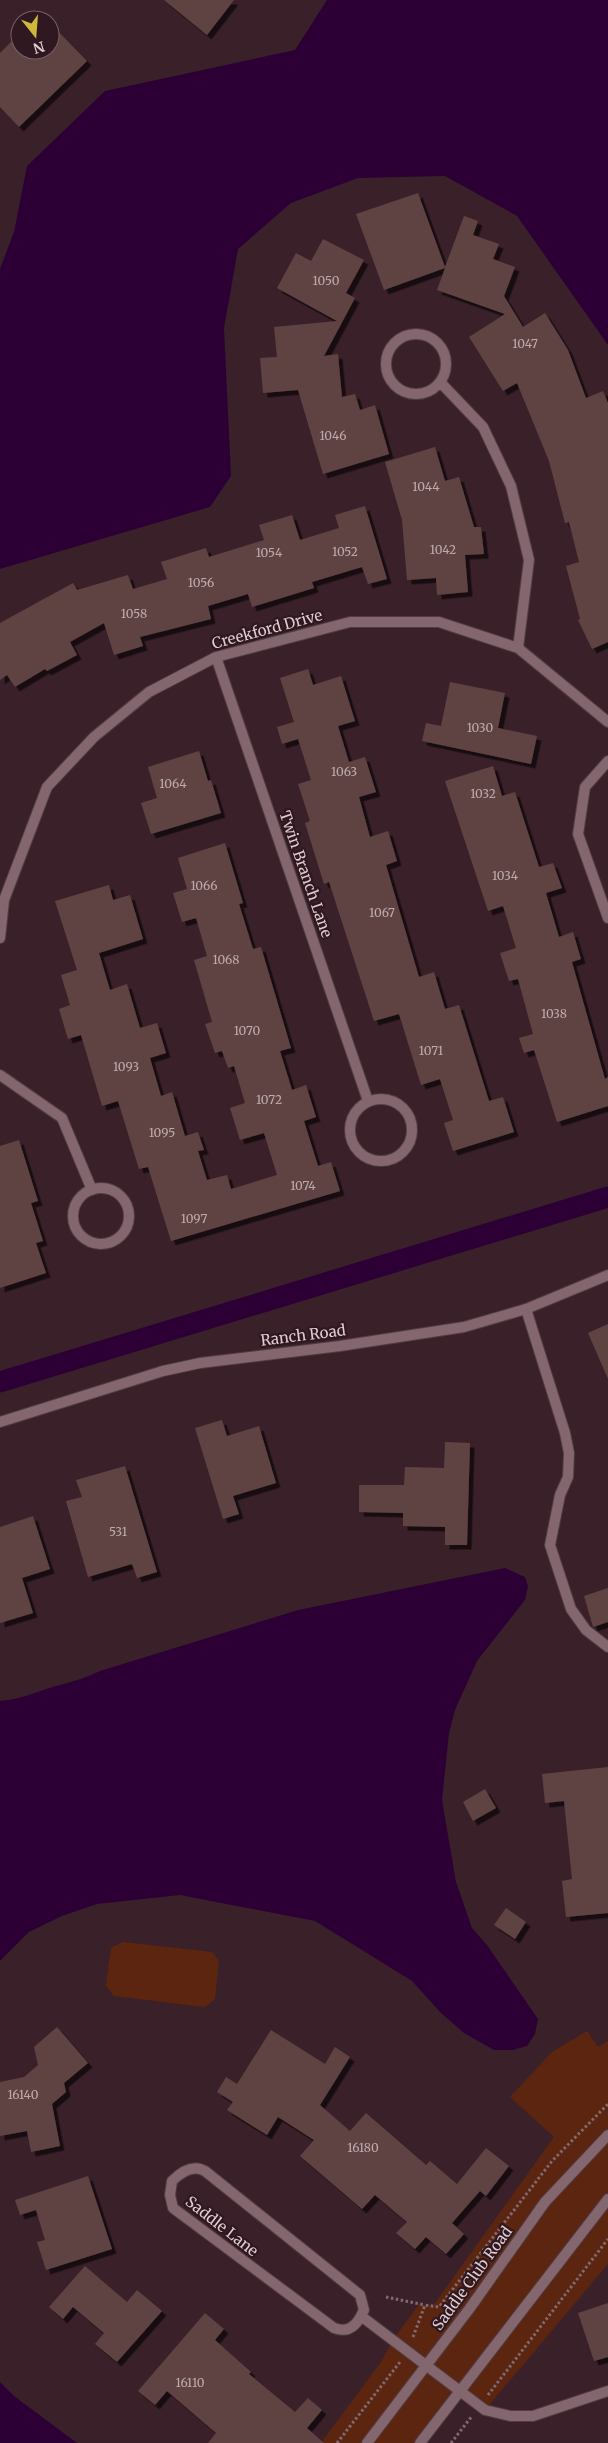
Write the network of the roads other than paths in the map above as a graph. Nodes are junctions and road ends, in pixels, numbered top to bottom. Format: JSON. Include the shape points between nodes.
{"nodes":[{"id":1,"x":440,"y":382,"type":"junction"},
{"id":2,"x":518,"y":648,"type":"junction"},
{"id":3,"x":216,"y":657,"type":"junction"},
{"id":4,"x":608,"y":722,"type":"edge"},
{"id":5,"x":608,"y":761,"type":"edge"},
{"id":6,"x":608,"y":918,"type":"edge"},
{"id":7,"x":0,"y":938,"type":"edge"},
{"id":8,"x":0,"y":1074,"type":"edge"},
{"id":9,"x":368,"y":1101,"type":"junction"},
{"id":10,"x":92,"y":1190,"type":"junction"},
{"id":11,"x":608,"y":1275,"type":"edge"},
{"id":12,"x":526,"y":1309,"type":"junction"},
{"id":13,"x":0,"y":1422,"type":"edge"},
{"id":14,"x":608,"y":1647,"type":"edge"},
{"id":15,"x":608,"y":2135,"type":"edge"},
{"id":16,"x":608,"y":2199,"type":"edge"},
{"id":17,"x":362,"y":2316,"type":"junction"},
{"id":18,"x":426,"y":2365,"type":"junction"},
{"id":19,"x":460,"y":2390,"type":"junction"},
{"id":20,"x":608,"y":2391,"type":"edge"},
{"id":21,"x":367,"y":2443,"type":"edge"},
{"id":22,"x":420,"y":2443,"type":"edge"}],
"edges":[{"from":1,"to":1,"type":"street","via":[[446,365],[441,347],[434,341],[417,334],[392,346],[386,364],[398,388],[415,394],[433,389]]},
{"from":1,"to":2,"type":"street","via":[[483,427],[510,486],[529,560]]},
{"from":2,"to":3,"type":"street","name":"Creekford Drive","via":[[439,622],[350,622]]},
{"from":2,"to":4,"type":"street","name":"Creekford Drive"},
{"from":3,"to":7,"type":"street","name":"Creekford Drive","via":[[149,692],[94,736],[47,787],[4,900]]},
{"from":3,"to":9,"type":"street","name":"Twin Branch Lane"},
{"from":5,"to":6,"type":"street","via":[[585,787],[578,834]]},
{"from":8,"to":10,"type":"street","via":[[62,1118]]},
{"from":9,"to":9,"type":"street","via":[[353,1114],[349,1133],[352,1143],[365,1157],[384,1162],[394,1159],[402,1154],[412,1137],[410,1117],[397,1103],[377,1099]]},
{"from":10,"to":10,"type":"street","via":[[84,1194],[74,1208],[75,1226],[93,1243],[110,1243],[125,1232],[129,1224],[128,1207],[118,1193],[101,1188]]},
{"from":11,"to":12,"type":"street","name":"Ranch Road"},
{"from":12,"to":13,"type":"street","name":"Ranch Road","via":[[426,1334],[200,1363],[163,1371]]},
{"from":12,"to":14,"type":"street","via":[[569,1454],[568,1477],[560,1494],[550,1545],[571,1609],[586,1630]]},
{"from":15,"to":18,"type":"street","name":"Saddle Club Road","via":[[545,2202]]},
{"from":16,"to":19,"type":"street"},
{"from":17,"to":17,"type":"street","name":"Saddle Lane","via":[[364,2310],[360,2295],[205,2171],[189,2169],[172,2180],[170,2195],[173,2208],[334,2328],[352,2328]]},
{"from":17,"to":18,"type":"street"},
{"from":18,"to":19,"type":"street"},
{"from":18,"to":21,"type":"street","name":"Saddle Club Road"},
{"from":19,"to":20,"type":"street","via":[[485,2410],[510,2416],[533,2416]]},
{"from":19,"to":22,"type":"street"}]}
